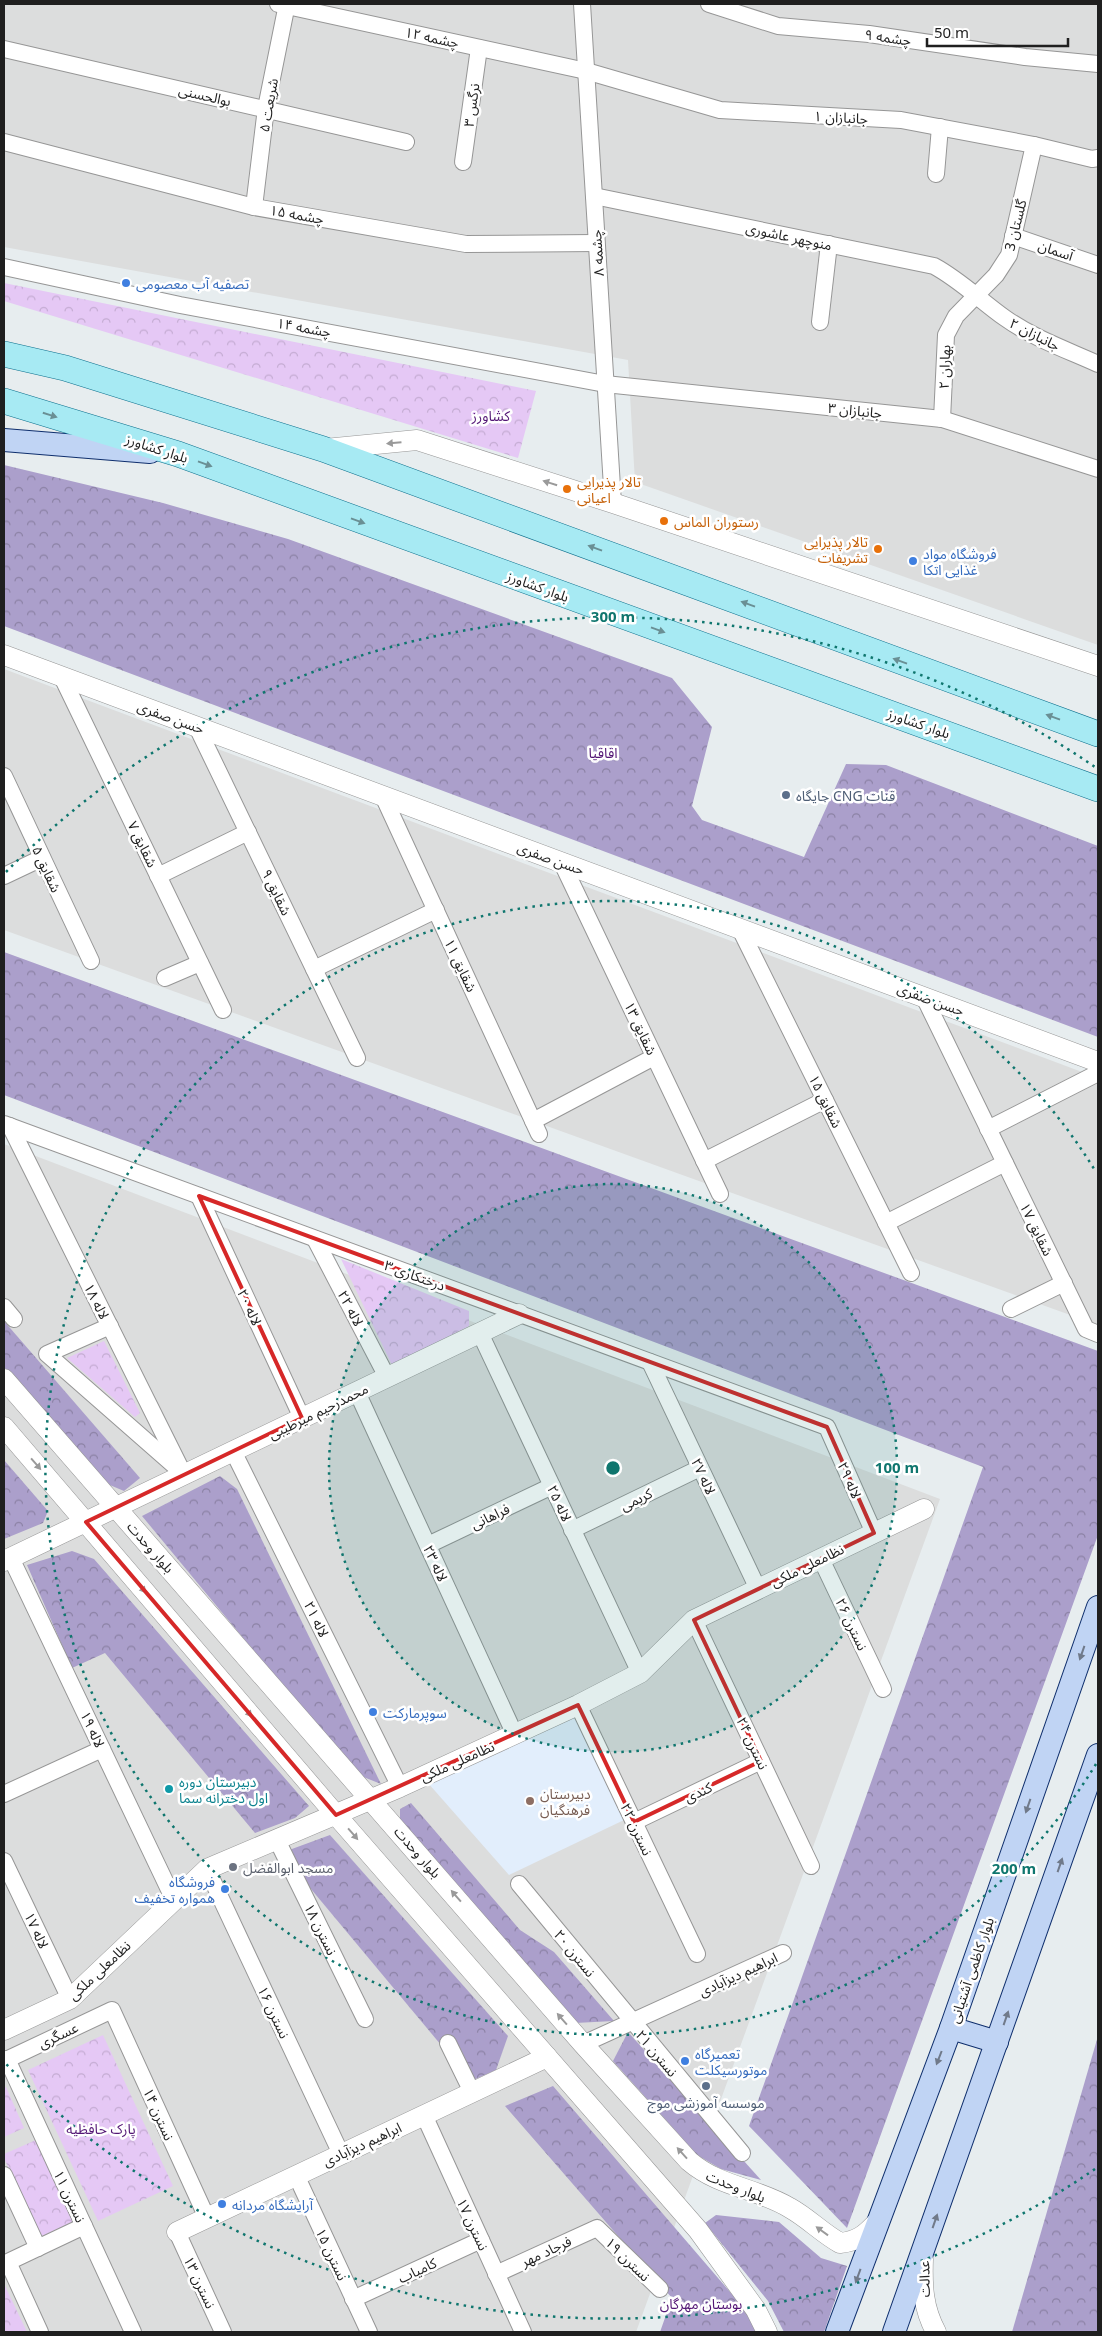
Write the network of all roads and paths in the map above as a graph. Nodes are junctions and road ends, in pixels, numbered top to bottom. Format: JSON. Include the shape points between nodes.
{"nodes":[{"id":1,"x":582,"y":4,"type":"edge"},
{"id":2,"x":709,"y":4,"type":"edge"},
{"id":3,"x":284,"y":5,"type":"edge"},
{"id":4,"x":479,"y":48,"type":"junction"},
{"id":5,"x":4,"y":49,"type":"edge"},
{"id":6,"x":1098,"y":64,"type":"edge"},
{"id":7,"x":586,"y":70,"type":"junction"},
{"id":8,"x":266,"y":108,"type":"junction"},
{"id":9,"x":940,"y":127,"type":"junction"},
{"id":10,"x":4,"y":142,"type":"edge"},
{"id":11,"x":406,"y":142,"type":"dead end"},
{"id":12,"x":1034,"y":145,"type":"junction"},
{"id":13,"x":1098,"y":158,"type":"edge"},
{"id":14,"x":463,"y":162,"type":"dead end"},
{"id":15,"x":936,"y":174,"type":"dead end"},
{"id":16,"x":594,"y":196,"type":"junction"},
{"id":17,"x":254,"y":206,"type":"junction"},
{"id":18,"x":1013,"y":236,"type":"junction"},
{"id":19,"x":596,"y":243,"type":"junction"},
{"id":20,"x":829,"y":244,"type":"junction"},
{"id":21,"x":1098,"y":265,"type":"edge"},
{"id":22,"x":4,"y":267,"type":"edge"},
{"id":23,"x":977,"y":295,"type":"junction"},
{"id":24,"x":820,"y":322,"type":"dead end"},
{"id":25,"x":4,"y":338,"type":"edge"},
{"id":26,"x":4,"y":354,"type":"edge"},
{"id":27,"x":1098,"y":364,"type":"edge"},
{"id":28,"x":65,"y":368,"type":"junction"},
{"id":29,"x":605,"y":384,"type":"junction"},
{"id":30,"x":4,"y":401,"type":"edge"},
{"id":31,"x":942,"y":419,"type":"junction"},
{"id":32,"x":4,"y":440,"type":"edge"},
{"id":33,"x":322,"y":449,"type":"junction"},
{"id":34,"x":178,"y":454,"type":"junction"},
{"id":35,"x":1098,"y":469,"type":"edge"},
{"id":36,"x":612,"y":503,"type":"junction"},
{"id":37,"x":4,"y":655,"type":"edge"},
{"id":38,"x":1098,"y":666,"type":"edge"},
{"id":39,"x":62,"y":677,"type":"junction"},
{"id":40,"x":197,"y":727,"type":"junction"},
{"id":41,"x":1098,"y":734,"type":"edge"},
{"id":42,"x":4,"y":776,"type":"edge"},
{"id":43,"x":1098,"y":789,"type":"edge"},
{"id":44,"x":383,"y":796,"type":"junction"},
{"id":45,"x":248,"y":832,"type":"junction"},
{"id":46,"x":42,"y":858,"type":"junction"},
{"id":47,"x":562,"y":862,"type":"junction"},
{"id":48,"x":4,"y":876,"type":"edge"},
{"id":49,"x":158,"y":876,"type":"junction"},
{"id":50,"x":436,"y":910,"type":"junction"},
{"id":51,"x":740,"y":929,"type":"junction"},
{"id":52,"x":91,"y":961,"type":"dead end"},
{"id":53,"x":200,"y":963,"type":"junction"},
{"id":54,"x":314,"y":969,"type":"junction"},
{"id":55,"x":165,"y":978,"type":"dead end"},
{"id":56,"x":924,"y":997,"type":"junction"},
{"id":57,"x":223,"y":1010,"type":"dead end"},
{"id":58,"x":654,"y":1057,"type":"junction"},
{"id":59,"x":357,"y":1058,"type":"dead end"},
{"id":60,"x":1098,"y":1062,"type":"edge"},
{"id":61,"x":1098,"y":1073,"type":"edge"},
{"id":62,"x":825,"y":1100,"type":"junction"},
{"id":63,"x":7,"y":1125,"type":"edge"},
{"id":64,"x":988,"y":1129,"type":"junction"},
{"id":65,"x":704,"y":1161,"type":"junction"},
{"id":66,"x":1005,"y":1163,"type":"junction"},
{"id":67,"x":720,"y":1194,"type":"dead end"},
{"id":68,"x":199,"y":1196,"type":"junction"},
{"id":69,"x":886,"y":1223,"type":"junction"},
{"id":70,"x":315,"y":1239,"type":"junction"},
{"id":71,"x":911,"y":1274,"type":"dead end"},
{"id":72,"x":1064,"y":1284,"type":"junction"},
{"id":73,"x":1011,"y":1309,"type":"dead end"},
{"id":74,"x":519,"y":1314,"type":"junction"},
{"id":75,"x":110,"y":1326,"type":"junction"},
{"id":76,"x":1092,"y":1332,"type":"edge"},
{"id":77,"x":480,"y":1333,"type":"junction"},
{"id":78,"x":650,"y":1362,"type":"junction"},
{"id":79,"x":387,"y":1377,"type":"junction"},
{"id":80,"x":4,"y":1379,"type":"edge"},
{"id":81,"x":357,"y":1392,"type":"junction"},
{"id":82,"x":302,"y":1418,"type":"junction"},
{"id":83,"x":4,"y":1427,"type":"edge"},
{"id":84,"x":827,"y":1427,"type":"joint"},
{"id":85,"x":233,"y":1451,"type":"junction"},
{"id":86,"x":700,"y":1468,"type":"junction"},
{"id":87,"x":184,"y":1475,"type":"junction"},
{"id":88,"x":552,"y":1486,"type":"junction"},
{"id":89,"x":116,"y":1508,"type":"junction"},
{"id":90,"x":924,"y":1510,"type":"dead end"},
{"id":91,"x":86,"y":1522,"type":"junction"},
{"id":92,"x":572,"y":1530,"type":"junction"},
{"id":93,"x":874,"y":1533,"type":"junction"},
{"id":94,"x":428,"y":1545,"type":"junction"},
{"id":95,"x":7,"y":1559,"type":"edge"},
{"id":96,"x":821,"y":1559,"type":"junction"},
{"id":97,"x":758,"y":1589,"type":"junction"},
{"id":98,"x":1098,"y":1606,"type":"edge"},
{"id":99,"x":694,"y":1620,"type":"junction"},
{"id":100,"x":640,"y":1673,"type":"junction"},
{"id":101,"x":883,"y":1689,"type":"dead end"},
{"id":102,"x":578,"y":1705,"type":"junction"},
{"id":103,"x":515,"y":1735,"type":"junction"},
{"id":104,"x":102,"y":1749,"type":"junction"},
{"id":105,"x":1098,"y":1755,"type":"edge"},
{"id":106,"x":761,"y":1761,"type":"junction"},
{"id":107,"x":400,"y":1787,"type":"junction"},
{"id":108,"x":4,"y":1794,"type":"edge"},
{"id":109,"x":372,"y":1799,"type":"junction"},
{"id":110,"x":336,"y":1815,"type":"junction"},
{"id":111,"x":634,"y":1822,"type":"junction"},
{"id":112,"x":277,"y":1840,"type":"junction"},
{"id":113,"x":4,"y":1861,"type":"edge"},
{"id":114,"x":811,"y":1866,"type":"dead end"},
{"id":115,"x":207,"y":1869,"type":"junction"},
{"id":116,"x":519,"y":1884,"type":"dead end"},
{"id":117,"x":174,"y":1900,"type":"junction"},
{"id":118,"x":783,"y":1953,"type":"dead end"},
{"id":119,"x":697,"y":1954,"type":"dead end"},
{"id":120,"x":70,"y":1999,"type":"junction"},
{"id":121,"x":112,"y":2010,"type":"joint"},
{"id":122,"x":365,"y":2019,"type":"dead end"},
{"id":123,"x":631,"y":2022,"type":"junction"},
{"id":124,"x":950,"y":2028,"type":"junction"},
{"id":125,"x":4,"y":2030,"type":"edge"},
{"id":126,"x":997,"y":2042,"type":"junction"},
{"id":127,"x":448,"y":2043,"type":"dead end"},
{"id":128,"x":583,"y":2044,"type":"junction"},
{"id":129,"x":547,"y":2056,"type":"junction"},
{"id":130,"x":5,"y":2060,"type":"edge"},
{"id":131,"x":472,"y":2092,"type":"junction"},
{"id":132,"x":424,"y":2115,"type":"junction"},
{"id":133,"x":742,"y":2153,"type":"dead end"},
{"id":134,"x":341,"y":2154,"type":"junction"},
{"id":135,"x":4,"y":2175,"type":"edge"},
{"id":136,"x":296,"y":2175,"type":"junction"},
{"id":137,"x":206,"y":2218,"type":"junction"},
{"id":138,"x":877,"y":2222,"type":"junction"},
{"id":139,"x":84,"y":2226,"type":"junction"},
{"id":140,"x":597,"y":2228,"type":"joint"},
{"id":141,"x":177,"y":2232,"type":"joint"},
{"id":142,"x":481,"y":2240,"type":"junction"},
{"id":143,"x":38,"y":2248,"type":"junction"},
{"id":144,"x":923,"y":2254,"type":"junction"},
{"id":145,"x":496,"y":2274,"type":"junction"},
{"id":146,"x":660,"y":2289,"type":"dead end"},
{"id":147,"x":353,"y":2299,"type":"junction"},
{"id":148,"x":40,"y":2332,"type":"edge"},
{"id":149,"x":133,"y":2332,"type":"edge"},
{"id":150,"x":223,"y":2332,"type":"edge"},
{"id":151,"x":369,"y":2332,"type":"edge"},
{"id":152,"x":522,"y":2332,"type":"edge"},
{"id":153,"x":767,"y":2332,"type":"edge"},
{"id":154,"x":837,"y":2332,"type":"edge"},
{"id":155,"x":894,"y":2332,"type":"edge"},
{"id":156,"x":936,"y":2332,"type":"edge"}],
"edges":[{"from":1,"to":7,"type":"street","name":"چشمه ۸"},
{"from":2,"to":6,"type":"street","name":"چشمه ۹","via":[[778,26],[869,34],[1025,58]]},
{"from":3,"to":4,"type":"street","name":"چشمه ۱۲"},
{"from":3,"to":8,"type":"street","name":"شریعت ۵"},
{"from":4,"to":7,"type":"street","name":"چشمه ۱۲"},
{"from":4,"to":14,"type":"street","name":"نرگس ۳"},
{"from":5,"to":8,"type":"street","name":"بوالحسنی"},
{"from":7,"to":9,"type":"street","name":"جانبازان ۱","via":[[720,110],[901,120]]},
{"from":7,"to":16,"type":"street","name":"چشمه ۸"},
{"from":8,"to":11,"type":"street","name":"بوالحسنی"},
{"from":8,"to":17,"type":"street","name":"شریعت ۵"},
{"from":9,"to":12,"type":"street","name":"جانبازان ۱"},
{"from":9,"to":15,"type":"street"},
{"from":10,"to":17,"type":"street","name":"چشمه ۱۵"},
{"from":12,"to":13,"type":"street","name":"جانبازان ۱","via":[[1092,160]]},
{"from":12,"to":18,"type":"street","name":"گلستان 3"},
{"from":16,"to":19,"type":"street","name":"چشمه ۸"},
{"from":16,"to":20,"type":"street","name":"منوچهر عاشوری"},
{"from":17,"to":19,"type":"street","name":"چشمه ۱۵","via":[[466,244]]},
{"from":18,"to":21,"type":"street","name":"آسمان"},
{"from":18,"to":23,"type":"street","name":"گلستان 3","via":[[1009,255]]},
{"from":19,"to":29,"type":"street","name":"چشمه ۸"},
{"from":20,"to":23,"type":"street","name":"منوچهر عاشوری","via":[[934,266]]},
{"from":20,"to":24,"type":"street"},
{"from":22,"to":29,"type":"street","name":"چشمه ۱۴","via":[[180,305]]},
{"from":23,"to":27,"type":"street","name":"جانبازان ۲","via":[[1034,335]]},
{"from":23,"to":31,"type":"street","name":"بهاران ۲","via":[[956,316],[946,335]]},
{"from":25,"to":28,"type":"main road"},
{"from":26,"to":28,"type":"main road"},
{"from":28,"to":33,"type":"main road"},
{"from":29,"to":31,"type":"street","name":"جانبازان ۳"},
{"from":29,"to":36,"type":"street","name":"چشمه ۸"},
{"from":30,"to":34,"type":"main road","name":"بلوار کشاورز","one_way":true},
{"from":31,"to":35,"type":"street","name":"جانبازان ۳"},
{"from":32,"to":34,"type":"main road"},
{"from":36,"to":33,"type":"street","one_way":true,"via":[[417,440]]},
{"from":41,"to":33,"type":"main road","one_way":true},
{"from":34,"to":43,"type":"main road","name":"بلوار کشاورز","one_way":true},
{"from":36,"to":38,"type":"street"},
{"from":37,"to":39,"type":"street","name":"حسن صفری"},
{"from":39,"to":40,"type":"street","name":"حسن صفری"},
{"from":39,"to":49,"type":"street","name":"شقایق ۷"},
{"from":40,"to":44,"type":"street","name":"حسن صفری"},
{"from":40,"to":45,"type":"street","name":"شقایق ۹"},
{"from":42,"to":46,"type":"street","name":"شقایق ۵"},
{"from":44,"to":47,"type":"street","name":"حسن صفری"},
{"from":44,"to":50,"type":"street","name":"شقایق ۱۱"},
{"from":45,"to":49,"type":"street"},
{"from":45,"to":54,"type":"street","name":"شقایق ۹"},
{"from":46,"to":48,"type":"street"},
{"from":46,"to":52,"type":"street","name":"شقایق ۵"},
{"from":47,"to":51,"type":"street","name":"حسن صفری"},
{"from":47,"to":58,"type":"street","name":"شقایق ۱۳"},
{"from":49,"to":53,"type":"street","name":"شقایق ۷"},
{"from":50,"to":54,"type":"street"},
{"from":50,"to":58,"type":"street","name":"شقایق ۱۱","via":[[536,1127]]},
{"from":51,"to":56,"type":"street","name":"حسن صفری"},
{"from":51,"to":62,"type":"street","name":"شقایق ۱۵"},
{"from":53,"to":55,"type":"street"},
{"from":53,"to":57,"type":"street","name":"شقایق ۷"},
{"from":54,"to":59,"type":"street","name":"شقایق ۹"},
{"from":56,"to":60,"type":"street","name":"حسن صفری"},
{"from":56,"to":64,"type":"street","name":"شقایق ۱۷"},
{"from":58,"to":65,"type":"street","name":"شقایق ۱۳"},
{"from":61,"to":64,"type":"street"},
{"from":62,"to":65,"type":"street"},
{"from":62,"to":69,"type":"street","name":"شقایق ۱۵"},
{"from":63,"to":68,"type":"street","name":"درختکاری ۳"},
{"from":63,"to":75,"type":"street","name":"لاله ۱۸"},
{"from":64,"to":66,"type":"street","name":"شقایق ۱۷"},
{"from":65,"to":67,"type":"street","name":"شقایق ۱۳"},
{"from":66,"to":69,"type":"street"},
{"from":66,"to":72,"type":"street","name":"شقایق ۱۷"},
{"from":68,"to":70,"type":"street","name":"درختکاری ۳"},
{"from":68,"to":82,"type":"street","name":"لاله ۲۰"},
{"from":69,"to":71,"type":"street","name":"شقایق ۱۵"},
{"from":70,"to":74,"type":"street","name":"درختکاری ۳"},
{"from":70,"to":79,"type":"street","name":"لاله ۲۲"},
{"from":72,"to":73,"type":"street"},
{"from":72,"to":76,"type":"street","name":"شقایق ۱۷"},
{"from":74,"to":77,"type":"street","name":"محمدرحیم میرطیبی"},
{"from":74,"to":78,"type":"street","name":"درختکاری ۳"},
{"from":75,"to":87,"type":"street","name":"لاله ۱۸"},
{"from":75,"to":87,"type":"street","via":[[47,1354]]},
{"from":77,"to":79,"type":"street","name":"محمدرحیم میرطیبی"},
{"from":77,"to":88,"type":"street","name":"لاله ۲۵"},
{"from":78,"to":84,"type":"street","name":"درختکاری ۳"},
{"from":78,"to":86,"type":"street","name":"لاله ۲۷"},
{"from":79,"to":81,"type":"street","name":"محمدرحیم میرطیبی"},
{"from":80,"to":89,"type":"street","name":"بلوار وحدت"},
{"from":81,"to":82,"type":"street","name":"محمدرحیم میرطیبی"},
{"from":81,"to":94,"type":"street","name":"لاله ۲۳"},
{"from":82,"to":85,"type":"street","name":"محمدرحیم میرطیبی"},
{"from":83,"to":91,"type":"street","one_way":true},
{"from":84,"to":93,"type":"street","name":"لاله ۲۹"},
{"from":85,"to":87,"type":"street","name":"محمدرحیم میرطیبی"},
{"from":85,"to":107,"type":"street","name":"لاله ۲۱"},
{"from":86,"to":92,"type":"street","name":"کریمی"},
{"from":86,"to":97,"type":"street","name":"لاله ۲۷"},
{"from":87,"to":89,"type":"street","name":"محمدرحیم میرطیبی"},
{"from":88,"to":92,"type":"street","name":"لاله ۲۵"},
{"from":88,"to":94,"type":"street","name":"فراهانی"},
{"from":89,"to":91,"type":"street","name":"محمدرحیم میرطیبی"},
{"from":89,"to":109,"type":"street","name":"بلوار وحدت"},
{"from":90,"to":93,"type":"street","name":"نظامعلی ملکی"},
{"from":91,"to":95,"type":"street","name":"محمدرحیم میرطیبی"},
{"from":91,"to":110,"type":"street","one_way":true},
{"from":92,"to":100,"type":"street","name":"لاله ۲۵"},
{"from":93,"to":96,"type":"street","name":"نظامعلی ملکی"},
{"from":94,"to":103,"type":"street","name":"لاله ۲۳"},
{"from":95,"to":104,"type":"street","name":"لاله ۱۹"},
{"from":96,"to":97,"type":"street","name":"نظامعلی ملکی"},
{"from":96,"to":101,"type":"street","name":"نسترن ۲۶"},
{"from":97,"to":99,"type":"street","name":"نظامعلی ملکی"},
{"from":98,"to":124,"type":"main road","name":"بلوار کاظمی آشتیانی","one_way":true},
{"from":99,"to":100,"type":"street","name":"نظامعلی ملکی"},
{"from":99,"to":106,"type":"street","name":"نسترن ۲۴"},
{"from":100,"to":102,"type":"street","name":"نظامعلی ملکی"},
{"from":102,"to":103,"type":"street","name":"نظامعلی ملکی"},
{"from":102,"to":111,"type":"street","name":"نسترن ۲۲"},
{"from":103,"to":107,"type":"street","name":"نظامعلی ملکی"},
{"from":104,"to":108,"type":"street"},
{"from":104,"to":117,"type":"street","name":"لاله ۱۹"},
{"from":126,"to":105,"type":"main road","one_way":true},
{"from":106,"to":111,"type":"street","name":"کندی"},
{"from":106,"to":114,"type":"street","name":"نسترن ۲۴"},
{"from":107,"to":109,"type":"street","name":"نظامعلی ملکی"},
{"from":109,"to":110,"type":"street","name":"نظامعلی ملکی"},
{"from":128,"to":109,"type":"street","name":"بلوار وحدت","one_way":true},
{"from":110,"to":112,"type":"street","name":"نظامعلی ملکی"},
{"from":110,"to":129,"type":"street","one_way":true},
{"from":111,"to":119,"type":"street","name":"نسترن ۲۲"},
{"from":112,"to":115,"type":"street","name":"نظامعلی ملکی"},
{"from":112,"to":122,"type":"street","name":"نسترن ۱۸"},
{"from":113,"to":120,"type":"street","name":"لاله ۱۷"},
{"from":115,"to":117,"type":"street","name":"نظامعلی ملکی"},
{"from":115,"to":134,"type":"street","name":"نسترن ۱۶"},
{"from":116,"to":123,"type":"street","name":"نسترن ۲۰"},
{"from":117,"to":120,"type":"street","name":"نظامعلی ملکی"},
{"from":118,"to":123,"type":"street","name":"ابراهیم دیزآبادی"},
{"from":120,"to":125,"type":"street","name":"نظامعلی ملکی"},
{"from":121,"to":130,"type":"street","name":"عسگری"},
{"from":121,"to":137,"type":"street","name":"نسترن ۱۴"},
{"from":123,"to":128,"type":"street","name":"ابراهیم دیزآبادی"},
{"from":123,"to":133,"type":"street","name":"نسترن ۲۱"},
{"from":124,"to":126,"type":"main road"},
{"from":124,"to":138,"type":"main road","name":"بلوار کاظمی آشتیانی","one_way":true},
{"from":144,"to":126,"type":"main road","one_way":true},
{"from":127,"to":131,"type":"street"},
{"from":138,"to":128,"type":"street","name":"بلوار وحدت","one_way":true,"via":[[864,2236],[853,2242],[840,2243],[789,2207],[726,2184],[701,2171]]},
{"from":129,"to":131,"type":"street","name":"ابراهیم دیزآبادی"},
{"from":129,"to":153,"type":"street","via":[[698,2230],[756,2310]]},
{"from":130,"to":139,"type":"street","name":"نسترن ۱۱"},
{"from":131,"to":132,"type":"street","name":"ابراهیم دیزآبادی"},
{"from":132,"to":134,"type":"street","name":"ابراهیم دیزآبادی"},
{"from":132,"to":142,"type":"street","name":"نسترن ۱۷"},
{"from":134,"to":136,"type":"street","name":"ابراهیم دیزآبادی"},
{"from":135,"to":143,"type":"street"},
{"from":136,"to":137,"type":"street","name":"ابراهیم دیزآبادی"},
{"from":136,"to":147,"type":"street","name":"نسترن ۱۵"},
{"from":137,"to":141,"type":"street","name":"ابراهیم دیزآبادی"},
{"from":138,"to":154,"type":"main road","name":"بلوار کاظمی آشتیانی","one_way":true},
{"from":139,"to":143,"type":"street"},
{"from":139,"to":149,"type":"street","name":"نسترن ۱۱"},
{"from":140,"to":145,"type":"street","name":"فرجاد مهر"},
{"from":140,"to":146,"type":"street","name":"نسترن ۱۹"},
{"from":141,"to":150,"type":"street","name":"نسترن ۱۳"},
{"from":142,"to":145,"type":"street","name":"نسترن ۱۷"},
{"from":142,"to":147,"type":"street","name":"کامیاب"},
{"from":143,"to":148,"type":"street","via":[[8,2262]]},
{"from":144,"to":155,"type":"main road"},
{"from":144,"to":156,"type":"street","name":"عدالت","via":[[925,2307]]},
{"from":145,"to":152,"type":"street","name":"نسترن ۱۷"},
{"from":147,"to":151,"type":"street","name":"نسترن ۱۵"}]}
